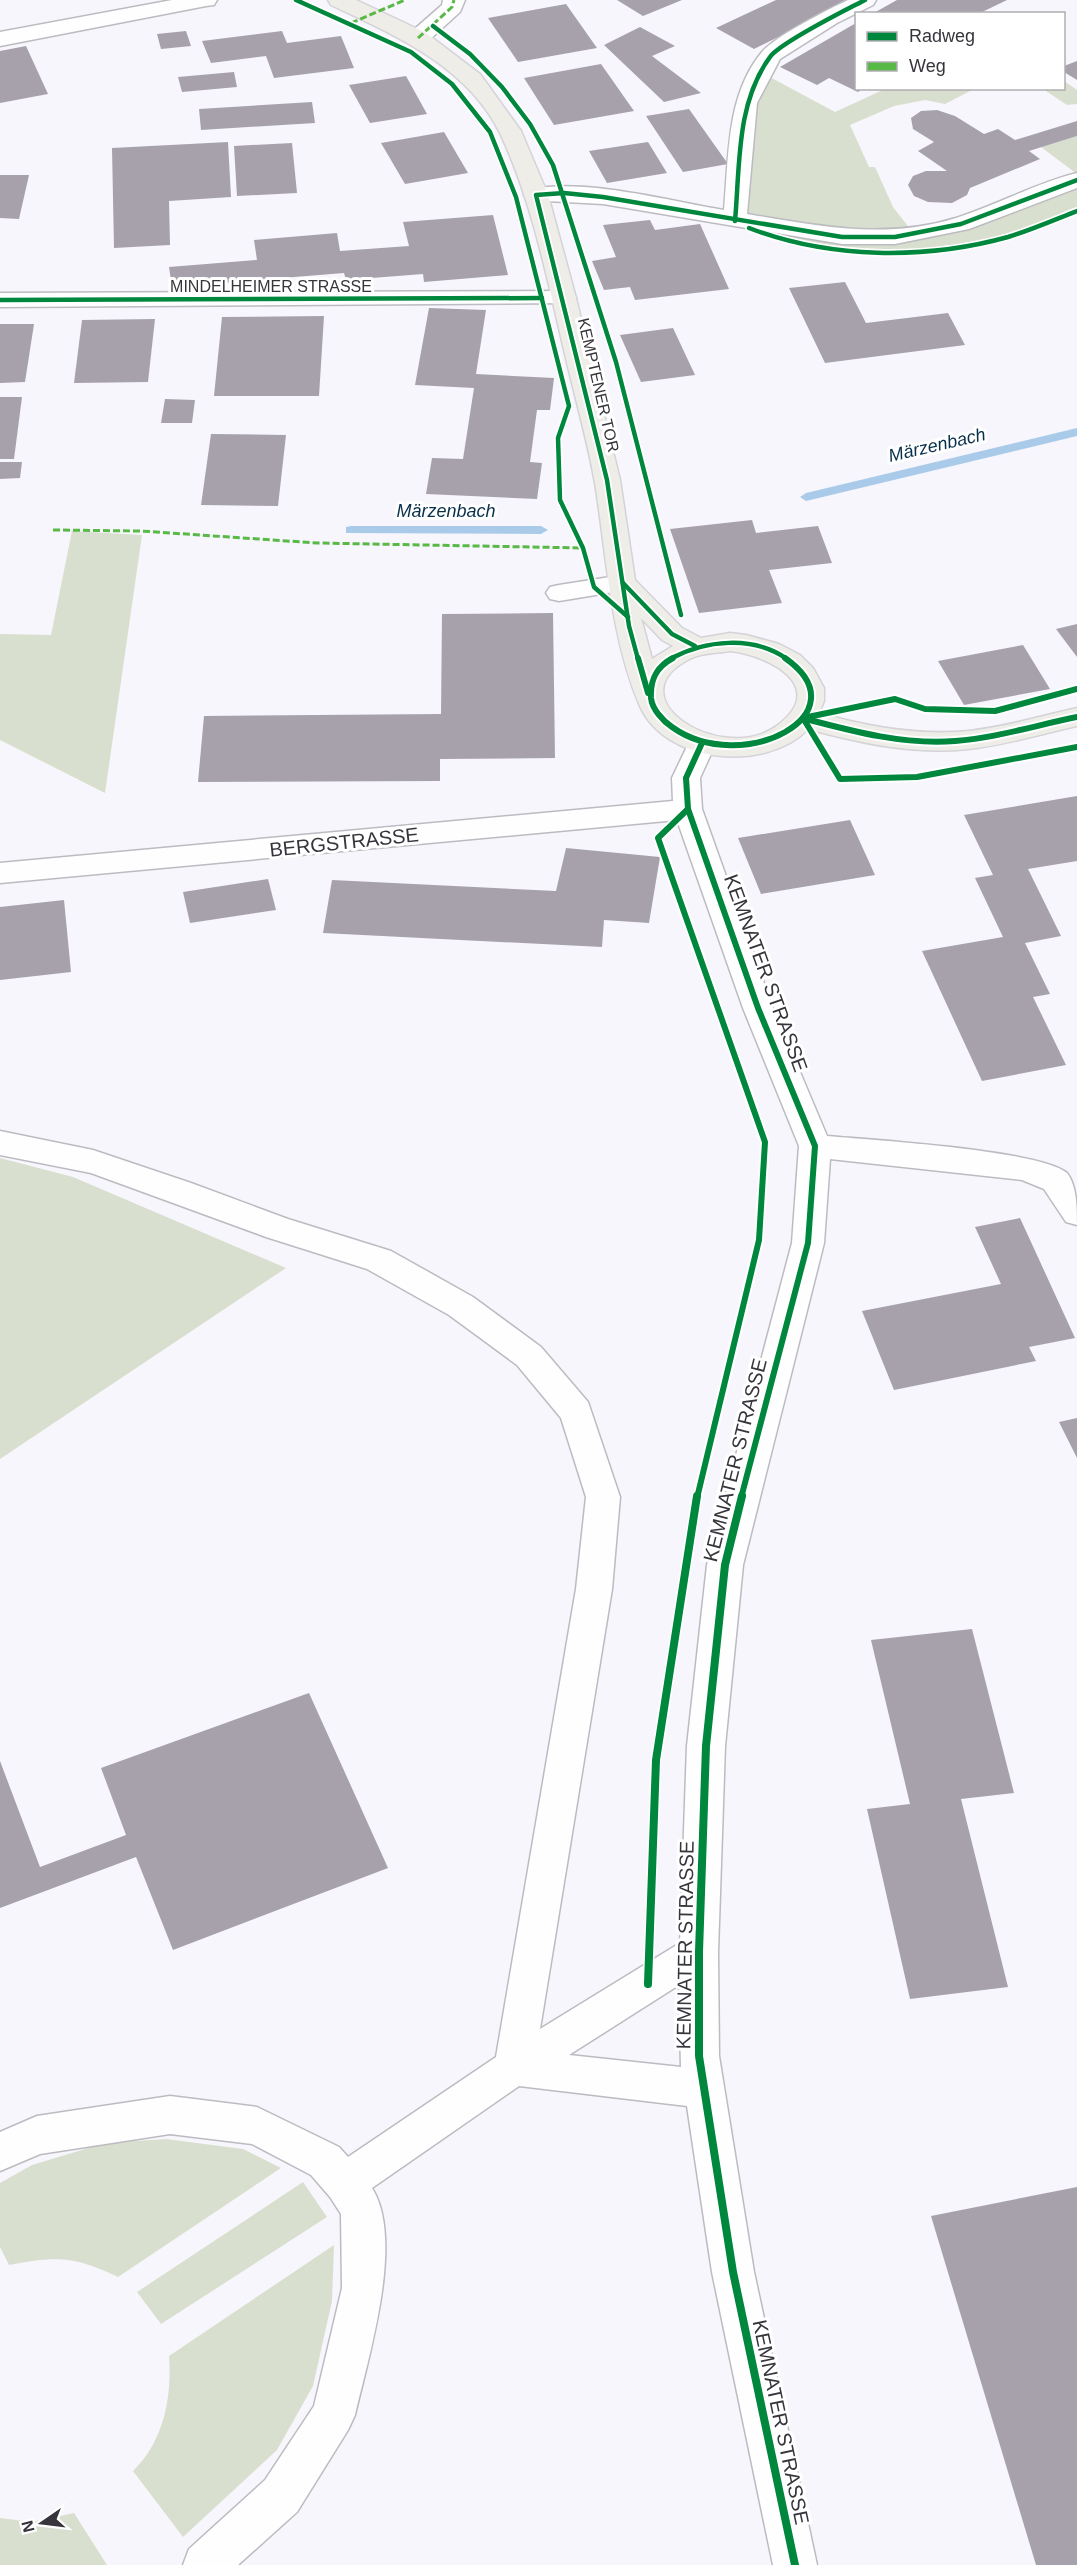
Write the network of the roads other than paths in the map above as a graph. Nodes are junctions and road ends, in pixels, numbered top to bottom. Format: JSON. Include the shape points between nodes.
{"nodes":[{"id":1,"x":206,"y":0,"type":"edge"},
{"id":2,"x":339,"y":0,"type":"edge"},
{"id":3,"x":454,"y":0,"type":"edge"},
{"id":4,"x":865,"y":0,"type":"edge"},
{"id":5,"x":418,"y":38,"type":"junction"},
{"id":6,"x":0,"y":39,"type":"edge"},
{"id":7,"x":1077,"y":180,"type":"edge"},
{"id":8,"x":536,"y":195,"type":"junction"},
{"id":9,"x":735,"y":221,"type":"junction"},
{"id":10,"x":564,"y":298,"type":"junction"},
{"id":11,"x":0,"y":300,"type":"edge"},
{"id":12,"x":623,"y":583,"type":"junction"},
{"id":13,"x":559,"y":593,"type":"dead end"},
{"id":14,"x":695,"y":646,"type":"junction"},
{"id":15,"x":648,"y":693,"type":"junction"},
{"id":16,"x":1077,"y":717,"type":"edge"},
{"id":17,"x":803,"y":718,"type":"junction"},
{"id":18,"x":702,"y":743,"type":"junction"},
{"id":19,"x":688,"y":809,"type":"junction"},
{"id":20,"x":0,"y":873,"type":"edge"},
{"id":21,"x":0,"y":1143,"type":"edge"},
{"id":22,"x":815,"y":1146,"type":"junction"},
{"id":23,"x":1077,"y":1213,"type":"edge"},
{"id":24,"x":699,"y":1952,"type":"junction"},
{"id":25,"x":514,"y":2067,"type":"junction"},
{"id":26,"x":705,"y":2089,"type":"junction"},
{"id":27,"x":0,"y":2152,"type":"edge"},
{"id":28,"x":345,"y":2183,"type":"junction"},
{"id":29,"x":205,"y":2565,"type":"edge"},
{"id":30,"x":795,"y":2565,"type":"edge"}],
"edges":[{"from":1,"to":6,"type":"street"},
{"from":2,"to":5,"type":"main road","name":"KEMPTENER TOR"},
{"from":3,"to":5,"type":"street","via":[[452,7]]},
{"from":4,"to":9,"type":"street","via":[[771,54],[746,103]]},
{"from":5,"to":8,"type":"main road","name":"KEMPTENER TOR","via":[[472,79],[510,131]]},
{"from":7,"to":9,"type":"street","via":[[961,225],[895,237],[842,237]]},
{"from":8,"to":9,"type":"street","via":[[603,197]]},
{"from":8,"to":10,"type":"main road","name":"KEMPTENER TOR"},
{"from":10,"to":11,"type":"street","name":"MINDELHEIMER STRASSE"},
{"from":10,"to":12,"type":"main road","name":"KEMPTENER TOR","via":[[608,480]]},
{"from":12,"to":13,"type":"street"},
{"from":12,"to":14,"type":"main road","via":[[672,634]]},
{"from":12,"to":15,"type":"main road","name":"KEMPTENER TOR","via":[[629,626]]},
{"from":14,"to":15,"type":"main road","via":[[673,655],[656,669]]},
{"from":14,"to":17,"type":"main road","via":[[746,644],[789,660],[809,684],[810,704]]},
{"from":15,"to":18,"type":"main road","via":[[663,723]]},
{"from":16,"to":17,"type":"main road","via":[[956,741],[865,735]]},
{"from":17,"to":18,"type":"main road","via":[[774,740],[754,745],[727,747]]},
{"from":18,"to":19,"type":"street","name":"KEMNATER STRASSE","via":[[686,778]]},
{"from":19,"to":20,"type":"street","name":"BERGSTRASSE"},
{"from":19,"to":22,"type":"street","name":"KEMNATER STRASSE","via":[[758,1008]]},
{"from":21,"to":25,"type":"street","via":[[93,1162],[379,1260],[461,1306],[529,1356],[576,1412],[603,1497],[594,1589]]},
{"from":22,"to":23,"type":"street","via":[[1026,1169],[1055,1181]]},
{"from":22,"to":24,"type":"street","name":"KEMNATER STRASSE","via":[[808,1243],[725,1565],[706,1746]]},
{"from":24,"to":25,"type":"street"},
{"from":24,"to":26,"type":"street","name":"KEMNATER STRASSE","via":[[699,2056]]},
{"from":25,"to":26,"type":"street"},
{"from":25,"to":28,"type":"street"},
{"from":26,"to":30,"type":"street","name":"KEMNATER STRASSE","via":[[734,2272]]},
{"from":27,"to":28,"type":"street","via":[[37,2135],[170,2115],[257,2126],[325,2161]]},
{"from":28,"to":29,"type":"street","via":[[362,2210],[363,2288],[333,2415],[281,2496]]}]}
